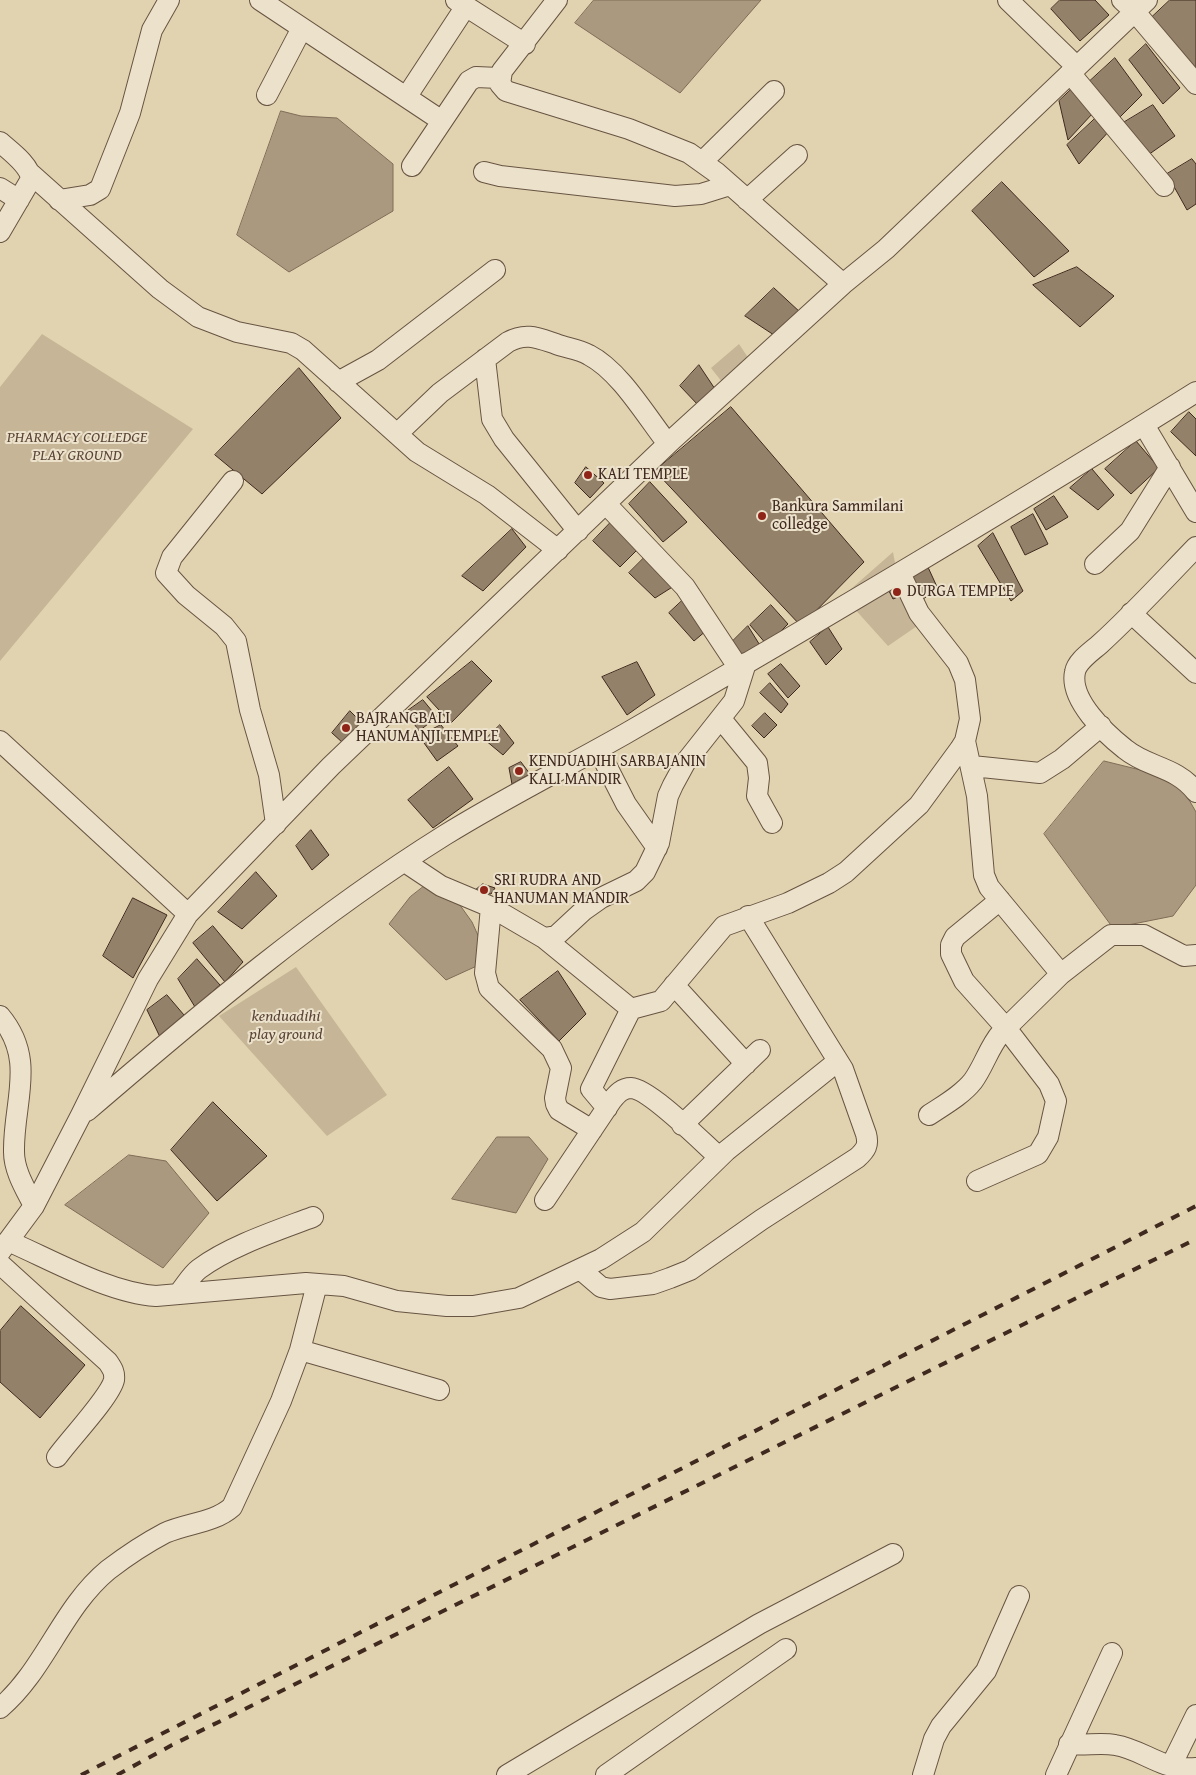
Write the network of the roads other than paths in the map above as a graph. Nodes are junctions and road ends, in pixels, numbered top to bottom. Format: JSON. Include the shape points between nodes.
{"nodes":[{"id":1,"x":170,"y":0,"type":"edge"},
{"id":2,"x":260,"y":0,"type":"edge"},
{"id":3,"x":558,"y":0,"type":"edge"},
{"id":4,"x":1008,"y":0,"type":"edge"},
{"id":5,"x":461,"y":3,"type":"edge"},
{"id":6,"x":1135,"y":4,"type":"edge"},
{"id":7,"x":302,"y":28,"type":"junction"},
{"id":8,"x":525,"y":44,"type":"junction"},
{"id":9,"x":1074,"y":70,"type":"junction"},
{"id":10,"x":499,"y":78,"type":"junction"},
{"id":11,"x":1196,"y":84,"type":"edge"},
{"id":12,"x":774,"y":91,"type":"dead end"},
{"id":13,"x":267,"y":95,"type":"dead end"},
{"id":14,"x":406,"y":96,"type":"junction"},
{"id":15,"x":442,"y":121,"type":"junction"},
{"id":16,"x":0,"y":142,"type":"edge"},
{"id":17,"x":797,"y":155,"type":"dead end"},
{"id":18,"x":702,"y":162,"type":"junction"},
{"id":19,"x":412,"y":166,"type":"dead end"},
{"id":20,"x":484,"y":172,"type":"dead end"},
{"id":21,"x":31,"y":174,"type":"junction"},
{"id":22,"x":730,"y":185,"type":"junction"},
{"id":23,"x":1164,"y":186,"type":"dead end"},
{"id":24,"x":0,"y":188,"type":"edge"},
{"id":25,"x":19,"y":200,"type":"junction"},
{"id":26,"x":59,"y":200,"type":"junction"},
{"id":27,"x":747,"y":200,"type":"junction"},
{"id":28,"x":0,"y":232,"type":"edge"},
{"id":29,"x":495,"y":270,"type":"dead end"},
{"id":30,"x":843,"y":284,"type":"junction"},
{"id":31,"x":485,"y":359,"type":"junction"},
{"id":32,"x":338,"y":382,"type":"junction"},
{"id":33,"x":1193,"y":399,"type":"edge"},
{"id":34,"x":1144,"y":424,"type":"junction"},
{"id":35,"x":397,"y":434,"type":"junction"},
{"id":36,"x":668,"y":444,"type":"junction"},
{"id":37,"x":1170,"y":467,"type":"junction"},
{"id":38,"x":233,"y":481,"type":"dead end"},
{"id":39,"x":606,"y":504,"type":"junction"},
{"id":40,"x":1196,"y":512,"type":"edge"},
{"id":41,"x":578,"y":531,"type":"junction"},
{"id":42,"x":1196,"y":547,"type":"edge"},
{"id":43,"x":558,"y":550,"type":"junction"},
{"id":44,"x":1095,"y":564,"type":"dead end"},
{"id":45,"x":900,"y":573,"type":"junction"},
{"id":46,"x":1132,"y":613,"type":"junction"},
{"id":47,"x":742,"y":665,"type":"junction"},
{"id":48,"x":1196,"y":673,"type":"edge"},
{"id":49,"x":721,"y":719,"type":"junction"},
{"id":50,"x":1101,"y":726,"type":"junction"},
{"id":51,"x":966,"y":740,"type":"junction"},
{"id":52,"x":0,"y":741,"type":"edge"},
{"id":53,"x":598,"y":749,"type":"junction"},
{"id":54,"x":972,"y":766,"type":"junction"},
{"id":55,"x":1196,"y":792,"type":"edge"},
{"id":56,"x":276,"y":824,"type":"junction"},
{"id":57,"x":772,"y":824,"type":"dead end"},
{"id":58,"x":657,"y":848,"type":"junction"},
{"id":59,"x":406,"y":862,"type":"junction"},
{"id":60,"x":1000,"y":900,"type":"junction"},
{"id":61,"x":491,"y":907,"type":"junction"},
{"id":62,"x":188,"y":914,"type":"junction"},
{"id":63,"x":748,"y":916,"type":"junction"},
{"id":64,"x":544,"y":938,"type":"junction"},
{"id":65,"x":1196,"y":955,"type":"edge"},
{"id":66,"x":1061,"y":974,"type":"junction"},
{"id":67,"x":674,"y":985,"type":"junction"},
{"id":68,"x":631,"y":1009,"type":"junction"},
{"id":69,"x":0,"y":1016,"type":"edge"},
{"id":70,"x":1006,"y":1028,"type":"junction"},
{"id":71,"x":760,"y":1050,"type":"dead end"},
{"id":72,"x":838,"y":1061,"type":"junction"},
{"id":73,"x":746,"y":1064,"type":"junction"},
{"id":74,"x":607,"y":1108,"type":"junction"},
{"id":75,"x":81,"y":1115,"type":"junction"},
{"id":76,"x":929,"y":1115,"type":"dead end"},
{"id":77,"x":682,"y":1124,"type":"junction"},
{"id":78,"x":592,"y":1130,"type":"junction"},
{"id":79,"x":719,"y":1158,"type":"junction"},
{"id":80,"x":978,"y":1181,"type":"dead end"},
{"id":81,"x":545,"y":1200,"type":"dead end"},
{"id":82,"x":34,"y":1206,"type":"junction"},
{"id":83,"x":313,"y":1217,"type":"dead end"},
{"id":84,"x":4,"y":1247,"type":"edge"},
{"id":85,"x":0,"y":1264,"type":"edge"},
{"id":86,"x":580,"y":1269,"type":"junction"},
{"id":87,"x":317,"y":1284,"type":"junction"},
{"id":88,"x":179,"y":1293,"type":"junction"},
{"id":89,"x":300,"y":1350,"type":"junction"},
{"id":90,"x":439,"y":1390,"type":"dead end"},
{"id":91,"x":57,"y":1457,"type":"dead end"},
{"id":92,"x":893,"y":1554,"type":"dead end"},
{"id":93,"x":1019,"y":1596,"type":"dead end"},
{"id":94,"x":786,"y":1649,"type":"dead end"},
{"id":95,"x":1112,"y":1653,"type":"dead end"},
{"id":96,"x":0,"y":1708,"type":"edge"},
{"id":97,"x":1196,"y":1715,"type":"edge"},
{"id":98,"x":1069,"y":1744,"type":"junction"},
{"id":99,"x":1171,"y":1766,"type":"junction"},
{"id":100,"x":1196,"y":1768,"type":"edge"},
{"id":101,"x":507,"y":1775,"type":"edge"},
{"id":102,"x":606,"y":1775,"type":"edge"},
{"id":103,"x":924,"y":1775,"type":"edge"},
{"id":104,"x":1056,"y":1775,"type":"edge"}],
"edges":[{"from":1,"to":26,"type":"street","via":[[152,30],[130,113],[100,189],[90,195]]},
{"from":2,"to":7,"type":"street"},
{"from":3,"to":8,"type":"street"},
{"from":4,"to":9,"type":"street"},
{"from":5,"to":8,"type":"street"},
{"from":5,"to":14,"type":"street"},
{"from":6,"to":9,"type":"street"},
{"from":6,"to":11,"type":"street"},
{"from":7,"to":13,"type":"street"},
{"from":7,"to":14,"type":"street"},
{"from":8,"to":10,"type":"street"},
{"from":9,"to":23,"type":"street"},
{"from":9,"to":30,"type":"street","via":[[886,249]]},
{"from":10,"to":15,"type":"street","via":[[472,79]]},
{"from":10,"to":18,"type":"street","via":[[506,91],[629,129]]},
{"from":12,"to":18,"type":"street"},
{"from":14,"to":15,"type":"street"},
{"from":15,"to":19,"type":"street"},
{"from":16,"to":21,"type":"street"},
{"from":17,"to":27,"type":"street"},
{"from":18,"to":22,"type":"street"},
{"from":20,"to":22,"type":"street","via":[[675,196],[701,194]]},
{"from":21,"to":25,"type":"street"},
{"from":21,"to":26,"type":"street"},
{"from":22,"to":27,"type":"street"},
{"from":24,"to":25,"type":"street"},
{"from":25,"to":28,"type":"street"},
{"from":26,"to":32,"type":"street","via":[[160,289],[198,317],[238,332],[291,343]]},
{"from":27,"to":30,"type":"street"},
{"from":29,"to":32,"type":"street","via":[[378,360]]},
{"from":30,"to":36,"type":"street"},
{"from":31,"to":35,"type":"street","via":[[440,393]]},
{"from":31,"to":36,"type":"street","via":[[513,339],[528,336],[587,353],[612,372]]},
{"from":31,"to":41,"type":"street","via":[[492,419],[504,440]]},
{"from":32,"to":35,"type":"street"},
{"from":33,"to":34,"type":"street"},
{"from":34,"to":37,"type":"street"},
{"from":34,"to":45,"type":"street"},
{"from":35,"to":43,"type":"street","via":[[434,464],[487,495]]},
{"from":36,"to":39,"type":"street"},
{"from":37,"to":40,"type":"street"},
{"from":37,"to":44,"type":"street","via":[[1130,531]]},
{"from":38,"to":56,"type":"street","via":[[172,556],[166,573],[186,595],[231,632],[236,641],[250,710],[269,775]]},
{"from":39,"to":41,"type":"street"},
{"from":39,"to":47,"type":"street","via":[[685,588]]},
{"from":41,"to":43,"type":"street"},
{"from":42,"to":46,"type":"street"},
{"from":43,"to":56,"type":"street","via":[[331,766]]},
{"from":45,"to":47,"type":"street"},
{"from":45,"to":51,"type":"street","via":[[926,623],[962,671],[970,719]]},
{"from":46,"to":48,"type":"street"},
{"from":46,"to":50,"type":"street","via":[[1078,664],[1075,671],[1082,705]]},
{"from":47,"to":49,"type":"street","via":[[739,690]]},
{"from":47,"to":53,"type":"street"},
{"from":49,"to":57,"type":"street","via":[[753,756],[759,771],[757,796]]},
{"from":49,"to":58,"type":"street","via":[[685,763],[673,785]]},
{"from":50,"to":54,"type":"street","via":[[1040,772]]},
{"from":50,"to":55,"type":"street","via":[[1126,750],[1172,770]]},
{"from":51,"to":54,"type":"street"},
{"from":51,"to":63,"type":"street","via":[[919,805],[865,856],[829,882],[788,903]]},
{"from":52,"to":62,"type":"street"},
{"from":53,"to":58,"type":"street","via":[[626,804]]},
{"from":53,"to":59,"type":"street","via":[[446,834]]},
{"from":54,"to":60,"type":"street","via":[[981,864],[989,887]]},
{"from":56,"to":62,"type":"street"},
{"from":58,"to":64,"type":"street","via":[[645,872],[636,881],[601,898],[556,936]]},
{"from":59,"to":61,"type":"street","via":[[441,886]]},
{"from":59,"to":75,"type":"street","via":[[335,910],[249,975]]},
{"from":60,"to":66,"type":"street"},
{"from":60,"to":70,"type":"street","via":[[951,945],[954,964],[964,981]]},
{"from":61,"to":64,"type":"street"},
{"from":61,"to":78,"type":"street","via":[[485,973],[489,988],[552,1049],[561,1068],[556,1104],[560,1110]]},
{"from":62,"to":75,"type":"street","via":[[148,979]]},
{"from":63,"to":67,"type":"street","via":[[724,926]]},
{"from":63,"to":72,"type":"street"},
{"from":64,"to":68,"type":"street"},
{"from":65,"to":66,"type":"street","via":[[1184,956],[1144,935],[1118,934],[1102,940]]},
{"from":66,"to":70,"type":"street"},
{"from":67,"to":68,"type":"street","via":[[661,1001]]},
{"from":67,"to":73,"type":"street"},
{"from":68,"to":74,"type":"street","via":[[591,1090]]},
{"from":69,"to":82,"type":"street","via":[[15,1039],[20,1056],[22,1080],[14,1154]]},
{"from":70,"to":76,"type":"street","via":[[994,1041],[967,1089]]},
{"from":70,"to":80,"type":"street","via":[[1049,1084],[1056,1101],[1055,1108],[1048,1137],[1038,1154]]},
{"from":71,"to":73,"type":"street"},
{"from":72,"to":79,"type":"street"},
{"from":72,"to":86,"type":"street","via":[[868,1143],[857,1158],[690,1270],[653,1284],[610,1289],[601,1287]]},
{"from":73,"to":77,"type":"street"},
{"from":74,"to":77,"type":"street","via":[[620,1091],[629,1088],[641,1090]]},
{"from":74,"to":78,"type":"street"},
{"from":75,"to":82,"type":"street"},
{"from":77,"to":79,"type":"street"},
{"from":78,"to":81,"type":"street"},
{"from":79,"to":86,"type":"street","via":[[643,1232]]},
{"from":82,"to":84,"type":"street"},
{"from":83,"to":88,"type":"street","via":[[257,1239],[212,1262],[198,1270]]},
{"from":84,"to":88,"type":"street","via":[[138,1295]]},
{"from":85,"to":91,"type":"street","via":[[108,1362],[114,1372],[114,1381],[106,1394]]},
{"from":86,"to":87,"type":"street","via":[[518,1298],[473,1306],[397,1301],[344,1286]]},
{"from":87,"to":88,"type":"street"},
{"from":87,"to":89,"type":"street"},
{"from":89,"to":90,"type":"street"},
{"from":89,"to":96,"type":"street","via":[[281,1402],[232,1507],[223,1515],[166,1533],[108,1570],[79,1599],[35,1667]]},
{"from":92,"to":101,"type":"street","via":[[759,1624]]},
{"from":93,"to":103,"type":"street","via":[[986,1670],[934,1739]]},
{"from":94,"to":102,"type":"street"},
{"from":95,"to":98,"type":"street"},
{"from":97,"to":99,"type":"street"},
{"from":98,"to":99,"type":"street","via":[[1114,1744]]},
{"from":98,"to":104,"type":"street"},
{"from":99,"to":100,"type":"street"}]}
